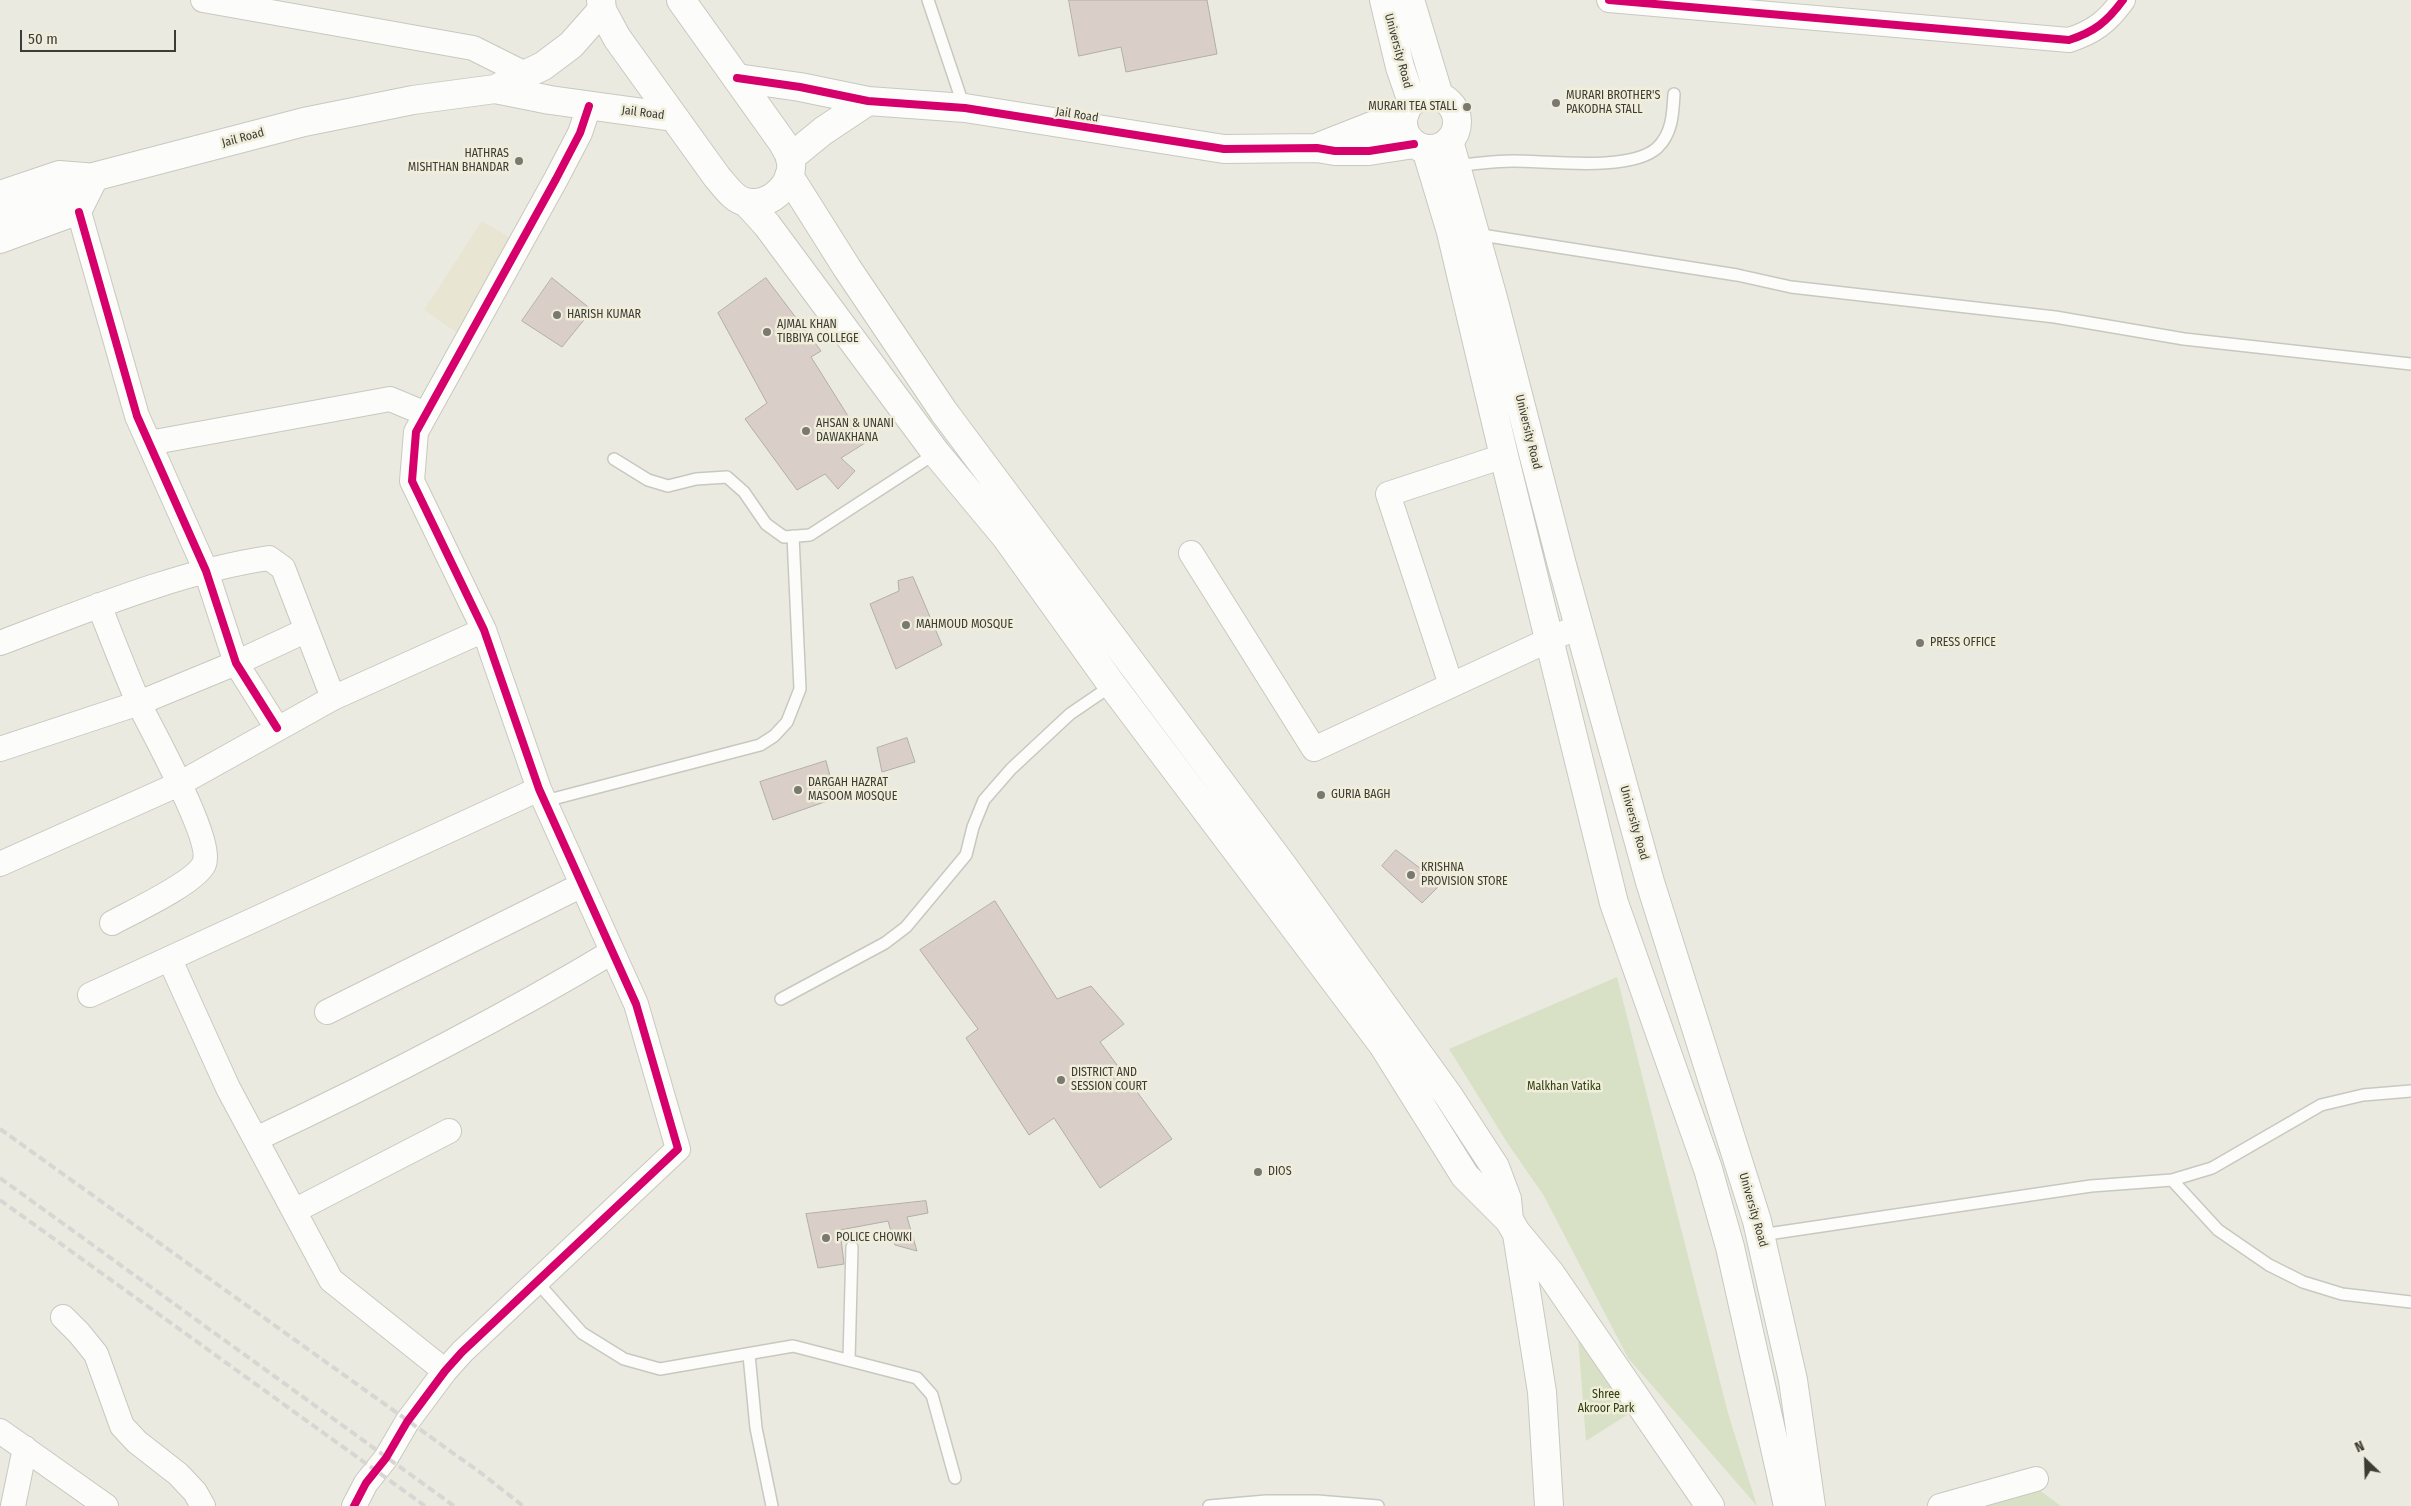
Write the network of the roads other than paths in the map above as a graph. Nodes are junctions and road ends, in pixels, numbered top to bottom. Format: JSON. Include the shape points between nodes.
{"nodes":[{"id":1,"x":203,"y":0,"type":"edge"},
{"id":2,"x":681,"y":0,"type":"edge"},
{"id":3,"x":928,"y":0,"type":"edge"},
{"id":4,"x":1384,"y":0,"type":"edge"},
{"id":5,"x":1410,"y":0,"type":"edge"},
{"id":6,"x":1609,"y":0,"type":"edge"},
{"id":7,"x":2123,"y":0,"type":"edge"},
{"id":8,"x":601,"y":5,"type":"edge"},
{"id":9,"x":525,"y":74,"type":"junction"},
{"id":10,"x":736,"y":78,"type":"junction"},
{"id":11,"x":495,"y":89,"type":"junction"},
{"id":12,"x":1674,"y":94,"type":"dead end"},
{"id":13,"x":1439,"y":96,"type":"junction"},
{"id":14,"x":868,"y":101,"type":"junction"},
{"id":15,"x":589,"y":106,"type":"junction"},
{"id":16,"x":965,"y":108,"type":"junction"},
{"id":17,"x":1408,"y":108,"type":"junction"},
{"id":18,"x":673,"y":117,"type":"junction"},
{"id":19,"x":1317,"y":148,"type":"junction"},
{"id":20,"x":1436,"y":150,"type":"junction"},
{"id":21,"x":790,"y":167,"type":"junction"},
{"id":22,"x":97,"y":176,"type":"junction"},
{"id":23,"x":0,"y":193,"type":"edge"},
{"id":24,"x":746,"y":202,"type":"junction"},
{"id":25,"x":79,"y":212,"type":"junction"},
{"id":26,"x":0,"y":218,"type":"edge"},
{"id":27,"x":1475,"y":234,"type":"junction"},
{"id":28,"x":0,"y":241,"type":"edge"},
{"id":29,"x":2411,"y":364,"type":"edge"},
{"id":30,"x":426,"y":414,"type":"junction"},
{"id":31,"x":149,"y":443,"type":"junction"},
{"id":32,"x":936,"y":453,"type":"junction"},
{"id":33,"x":1504,"y":456,"type":"junction"},
{"id":34,"x":614,"y":459,"type":"dead end"},
{"id":35,"x":793,"y":536,"type":"junction"},
{"id":36,"x":1192,"y":553,"type":"dead end"},
{"id":37,"x":206,"y":571,"type":"junction"},
{"id":38,"x":99,"y":605,"type":"junction"},
{"id":39,"x":1579,"y":626,"type":"junction"},
{"id":40,"x":307,"y":630,"type":"junction"},
{"id":41,"x":484,"y":630,"type":"junction"},
{"id":42,"x":1548,"y":639,"type":"junction"},
{"id":43,"x":0,"y":643,"type":"edge"},
{"id":44,"x":236,"y":663,"type":"junction"},
{"id":45,"x":1124,"y":677,"type":"junction"},
{"id":46,"x":1451,"y":685,"type":"junction"},
{"id":47,"x":333,"y":698,"type":"junction"},
{"id":48,"x":139,"y":703,"type":"junction"},
{"id":49,"x":277,"y":728,"type":"junction"},
{"id":50,"x":0,"y":749,"type":"edge"},
{"id":51,"x":179,"y":784,"type":"junction"},
{"id":52,"x":542,"y":795,"type":"junction"},
{"id":53,"x":0,"y":864,"type":"edge"},
{"id":54,"x":582,"y":885,"type":"junction"},
{"id":55,"x":112,"y":923,"type":"dead end"},
{"id":56,"x":612,"y":952,"type":"junction"},
{"id":57,"x":170,"y":960,"type":"junction"},
{"id":58,"x":90,"y":995,"type":"dead end"},
{"id":59,"x":781,"y":999,"type":"dead end"},
{"id":60,"x":328,"y":1012,"type":"dead end"},
{"id":61,"x":2411,"y":1091,"type":"edge"},
{"id":62,"x":449,"y":1131,"type":"dead end"},
{"id":63,"x":256,"y":1139,"type":"junction"},
{"id":64,"x":2172,"y":1180,"type":"junction"},
{"id":65,"x":294,"y":1211,"type":"junction"},
{"id":66,"x":1513,"y":1226,"type":"junction"},
{"id":67,"x":1761,"y":1235,"type":"junction"},
{"id":68,"x":852,"y":1247,"type":"dead end"},
{"id":69,"x":538,"y":1283,"type":"junction"},
{"id":70,"x":2411,"y":1302,"type":"edge"},
{"id":71,"x":63,"y":1317,"type":"dead end"},
{"id":72,"x":749,"y":1355,"type":"junction"},
{"id":73,"x":849,"y":1360,"type":"junction"},
{"id":74,"x":445,"y":1371,"type":"junction"},
{"id":75,"x":0,"y":1431,"type":"edge"},
{"id":76,"x":25,"y":1448,"type":"junction"},
{"id":77,"x":955,"y":1478,"type":"dead end"},
{"id":78,"x":2036,"y":1479,"type":"dead end"},
{"id":79,"x":13,"y":1506,"type":"edge"},
{"id":80,"x":106,"y":1506,"type":"edge"},
{"id":81,"x":203,"y":1506,"type":"edge"},
{"id":82,"x":354,"y":1506,"type":"edge"},
{"id":83,"x":772,"y":1506,"type":"edge"},
{"id":84,"x":1209,"y":1506,"type":"edge"},
{"id":85,"x":1378,"y":1506,"type":"edge"},
{"id":86,"x":1548,"y":1506,"type":"edge"},
{"id":87,"x":1710,"y":1506,"type":"edge"},
{"id":88,"x":1788,"y":1506,"type":"edge"},
{"id":89,"x":1811,"y":1506,"type":"edge"},
{"id":90,"x":1940,"y":1506,"type":"edge"}],
"edges":[{"from":1,"to":9,"type":"street","via":[[473,48]]},
{"from":2,"to":10,"type":"main road"},
{"from":3,"to":16,"type":"lane"},
{"from":4,"to":17,"type":"main road","name":"University Road"},
{"from":5,"to":13,"type":"main road","name":"University Road"},
{"from":6,"to":7,"type":"street","via":[[2069,40],[2090,33],[2112,15]]},
{"from":8,"to":9,"type":"main road","name":"Jail Road","via":[[571,45],[543,66]]},
{"from":8,"to":18,"type":"main road","via":[[617,38]]},
{"from":9,"to":11,"type":"main road","name":"Jail Road"},
{"from":10,"to":14,"type":"main road","name":"Jail Road"},
{"from":10,"to":21,"type":"main road","via":[[783,143]]},
{"from":11,"to":15,"type":"main road","name":"Jail Road"},
{"from":11,"to":22,"type":"main road","name":"Jail Road","via":[[414,100],[304,122]]},
{"from":12,"to":20,"type":"lane","via":[[1667,136],[1656,149],[1635,159],[1608,163],[1512,161]]},
{"from":13,"to":17,"type":"main road","via":[[1424,96]]},
{"from":13,"to":20,"type":"main road","via":[[1453,107],[1457,125],[1454,134]]},
{"from":14,"to":16,"type":"main road","name":"Jail Road"},
{"from":14,"to":21,"type":"main road","via":[[822,131]]},
{"from":15,"to":18,"type":"main road","name":"Jail Road"},
{"from":15,"to":30,"type":"street","via":[[580,133],[556,179]]},
{"from":16,"to":19,"type":"main road","name":"Jail Road","via":[[1224,149]]},
{"from":17,"to":19,"type":"main road","name":"Jail Road"},
{"from":17,"to":20,"type":"main road","via":[[1403,124],[1407,135]]},
{"from":18,"to":24,"type":"main road","via":[[730,193]]},
{"from":19,"to":20,"type":"main road","name":"Jail Road","via":[[1335,151]]},
{"from":20,"to":27,"type":"main road","name":"University Road"},
{"from":20,"to":33,"type":"main road","via":[[1451,232]]},
{"from":21,"to":24,"type":"main road","via":[[780,192],[764,202]]},
{"from":21,"to":45,"type":"main road","via":[[847,268],[944,412],[1017,507]]},
{"from":22,"to":23,"type":"street","via":[[59,173]]},
{"from":22,"to":25,"type":"street"},
{"from":22,"to":26,"type":"main road","name":"Jail Road","via":[[50,201]]},
{"from":24,"to":32,"type":"main road","via":[[767,225]]},
{"from":25,"to":28,"type":"street"},
{"from":25,"to":31,"type":"street","via":[[137,416]]},
{"from":27,"to":29,"type":"lane","via":[[1737,275],[1791,287],[2055,317],[2184,339]]},
{"from":27,"to":39,"type":"main road","name":"University Road"},
{"from":30,"to":31,"type":"street","via":[[390,400]]},
{"from":30,"to":41,"type":"street","via":[[416,432],[412,480]]},
{"from":31,"to":37,"type":"street"},
{"from":32,"to":35,"type":"lane","via":[[810,535]]},
{"from":32,"to":45,"type":"main road"},
{"from":33,"to":42,"type":"main road"},
{"from":33,"to":46,"type":"street","via":[[1388,494]]},
{"from":34,"to":35,"type":"lane","via":[[648,480],[668,486],[696,479],[727,477],[744,492],[766,524],[784,537]]},
{"from":35,"to":52,"type":"lane","via":[[800,689],[787,722],[774,736],[760,745]]},
{"from":36,"to":46,"type":"street","via":[[1314,749]]},
{"from":37,"to":38,"type":"street"},
{"from":37,"to":40,"type":"street","via":[[269,558],[283,568]]},
{"from":37,"to":44,"type":"street"},
{"from":38,"to":43,"type":"street"},
{"from":38,"to":48,"type":"street"},
{"from":39,"to":42,"type":"street"},
{"from":39,"to":67,"type":"main road","name":"University Road","via":[[1650,882]]},
{"from":40,"to":44,"type":"street"},
{"from":40,"to":47,"type":"street"},
{"from":41,"to":47,"type":"street"},
{"from":41,"to":52,"type":"street"},
{"from":42,"to":46,"type":"street"},
{"from":42,"to":88,"type":"main road","via":[[1614,903],[1708,1170],[1728,1238]]},
{"from":44,"to":48,"type":"street"},
{"from":44,"to":49,"type":"street"},
{"from":45,"to":59,"type":"lane","via":[[1070,714],[1010,769],[984,800],[966,855],[906,927],[885,943]]},
{"from":45,"to":66,"type":"main road","via":[[1383,1045],[1465,1176]]},
{"from":47,"to":49,"type":"street"},
{"from":48,"to":50,"type":"street"},
{"from":48,"to":51,"type":"street"},
{"from":49,"to":51,"type":"street"},
{"from":51,"to":53,"type":"street"},
{"from":51,"to":55,"type":"street","via":[[199,830],[205,862],[179,886]]},
{"from":52,"to":54,"type":"street"},
{"from":52,"to":57,"type":"street"},
{"from":54,"to":56,"type":"street"},
{"from":54,"to":60,"type":"street"},
{"from":56,"to":63,"type":"street","via":[[455,1040]]},
{"from":56,"to":69,"type":"street","via":[[636,1004],[678,1148]]},
{"from":57,"to":58,"type":"street"},
{"from":57,"to":63,"type":"street","via":[[228,1088]]},
{"from":61,"to":64,"type":"lane","via":[[2363,1095],[2321,1105],[2212,1168]]},
{"from":62,"to":65,"type":"street"},
{"from":63,"to":65,"type":"street"},
{"from":64,"to":67,"type":"lane","via":[[2091,1186]]},
{"from":64,"to":70,"type":"lane","via":[[2218,1230],[2269,1265],[2303,1282],[2342,1294]]},
{"from":65,"to":74,"type":"street","via":[[331,1280]]},
{"from":66,"to":86,"type":"main road","via":[[1542,1392]]},
{"from":66,"to":87,"type":"main road","via":[[1550,1273]]},
{"from":67,"to":89,"type":"main road","name":"University Road","via":[[1794,1380]]},
{"from":68,"to":73,"type":"lane"},
{"from":69,"to":72,"type":"lane","via":[[582,1333],[624,1359],[660,1369]]},
{"from":69,"to":74,"type":"street"},
{"from":71,"to":81,"type":"street","via":[[96,1354],[122,1426],[178,1474]]},
{"from":72,"to":73,"type":"lane","via":[[793,1346]]},
{"from":72,"to":83,"type":"lane","via":[[756,1428]]},
{"from":73,"to":77,"type":"lane","via":[[917,1378],[932,1395]]},
{"from":74,"to":82,"type":"street","via":[[407,1422]]},
{"from":75,"to":76,"type":"street"},
{"from":76,"to":79,"type":"street"},
{"from":76,"to":80,"type":"street"},
{"from":78,"to":90,"type":"street"},
{"from":84,"to":85,"type":"lane","via":[[1266,1500]]}]}
